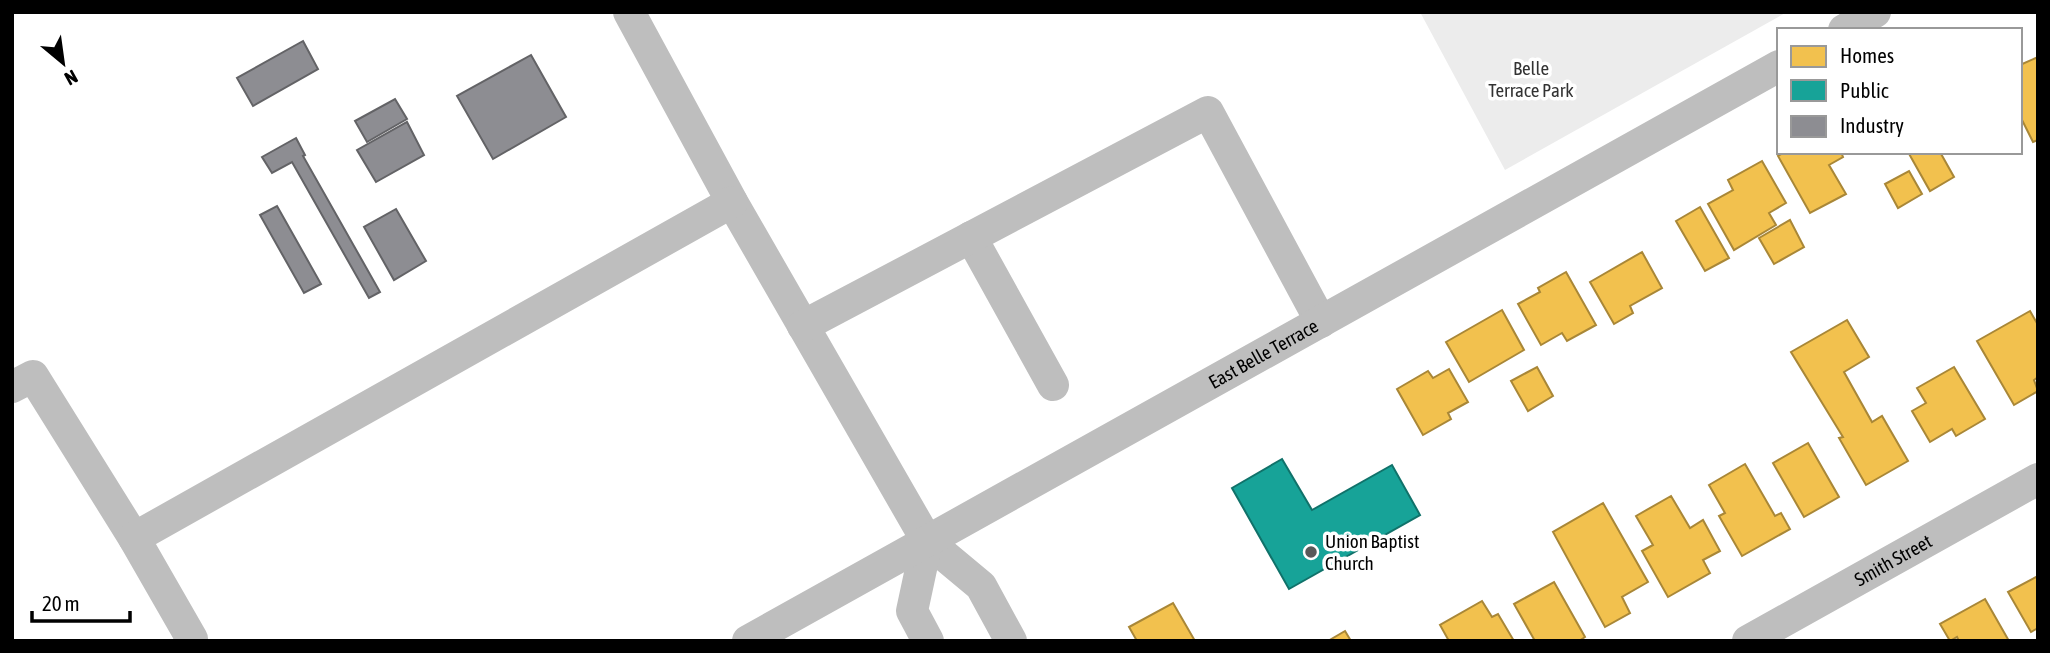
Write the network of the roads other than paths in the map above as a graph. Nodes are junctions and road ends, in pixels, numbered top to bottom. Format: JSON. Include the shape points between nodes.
{"nodes":[{"id":1,"x":629,"y":12,"type":"edge"},
{"id":2,"x":1875,"y":12,"type":"edge"},
{"id":3,"x":1847,"y":28,"type":"edge"},
{"id":4,"x":1777,"y":67,"type":"edge"},
{"id":5,"x":732,"y":202,"type":"junction"},
{"id":6,"x":971,"y":237,"type":"junction"},
{"id":7,"x":1321,"y":322,"type":"junction"},
{"id":8,"x":803,"y":326,"type":"junction"},
{"id":9,"x":1053,"y":385,"type":"dead end"},
{"id":10,"x":12,"y":387,"type":"edge"},
{"id":11,"x":2038,"y":479,"type":"edge"},
{"id":12,"x":134,"y":538,"type":"junction"},
{"id":13,"x":927,"y":541,"type":"junction"},
{"id":14,"x":189,"y":641,"type":"edge"},
{"id":15,"x":748,"y":641,"type":"edge"},
{"id":16,"x":928,"y":641,"type":"edge"},
{"id":17,"x":1011,"y":641,"type":"edge"},
{"id":18,"x":1748,"y":641,"type":"edge"}],
"edges":[{"from":1,"to":5,"type":"street"},
{"from":2,"to":3,"type":"street"},
{"from":4,"to":7,"type":"street","name":"East Belle Terrace"},
{"from":5,"to":8,"type":"street"},
{"from":5,"to":12,"type":"street"},
{"from":6,"to":7,"type":"street","via":[[1208,112]]},
{"from":6,"to":8,"type":"street"},
{"from":6,"to":9,"type":"street"},
{"from":7,"to":13,"type":"street","name":"East Belle Terrace"},
{"from":8,"to":13,"type":"street"},
{"from":10,"to":12,"type":"street","via":[[33,376]]},
{"from":11,"to":18,"type":"street","name":"Smith Street"},
{"from":12,"to":14,"type":"street","via":[[192,639]]},
{"from":13,"to":15,"type":"street","name":"East Belle Terrace"},
{"from":13,"to":16,"type":"street","via":[[912,611]]},
{"from":13,"to":17,"type":"street","via":[[981,586]]}]}
